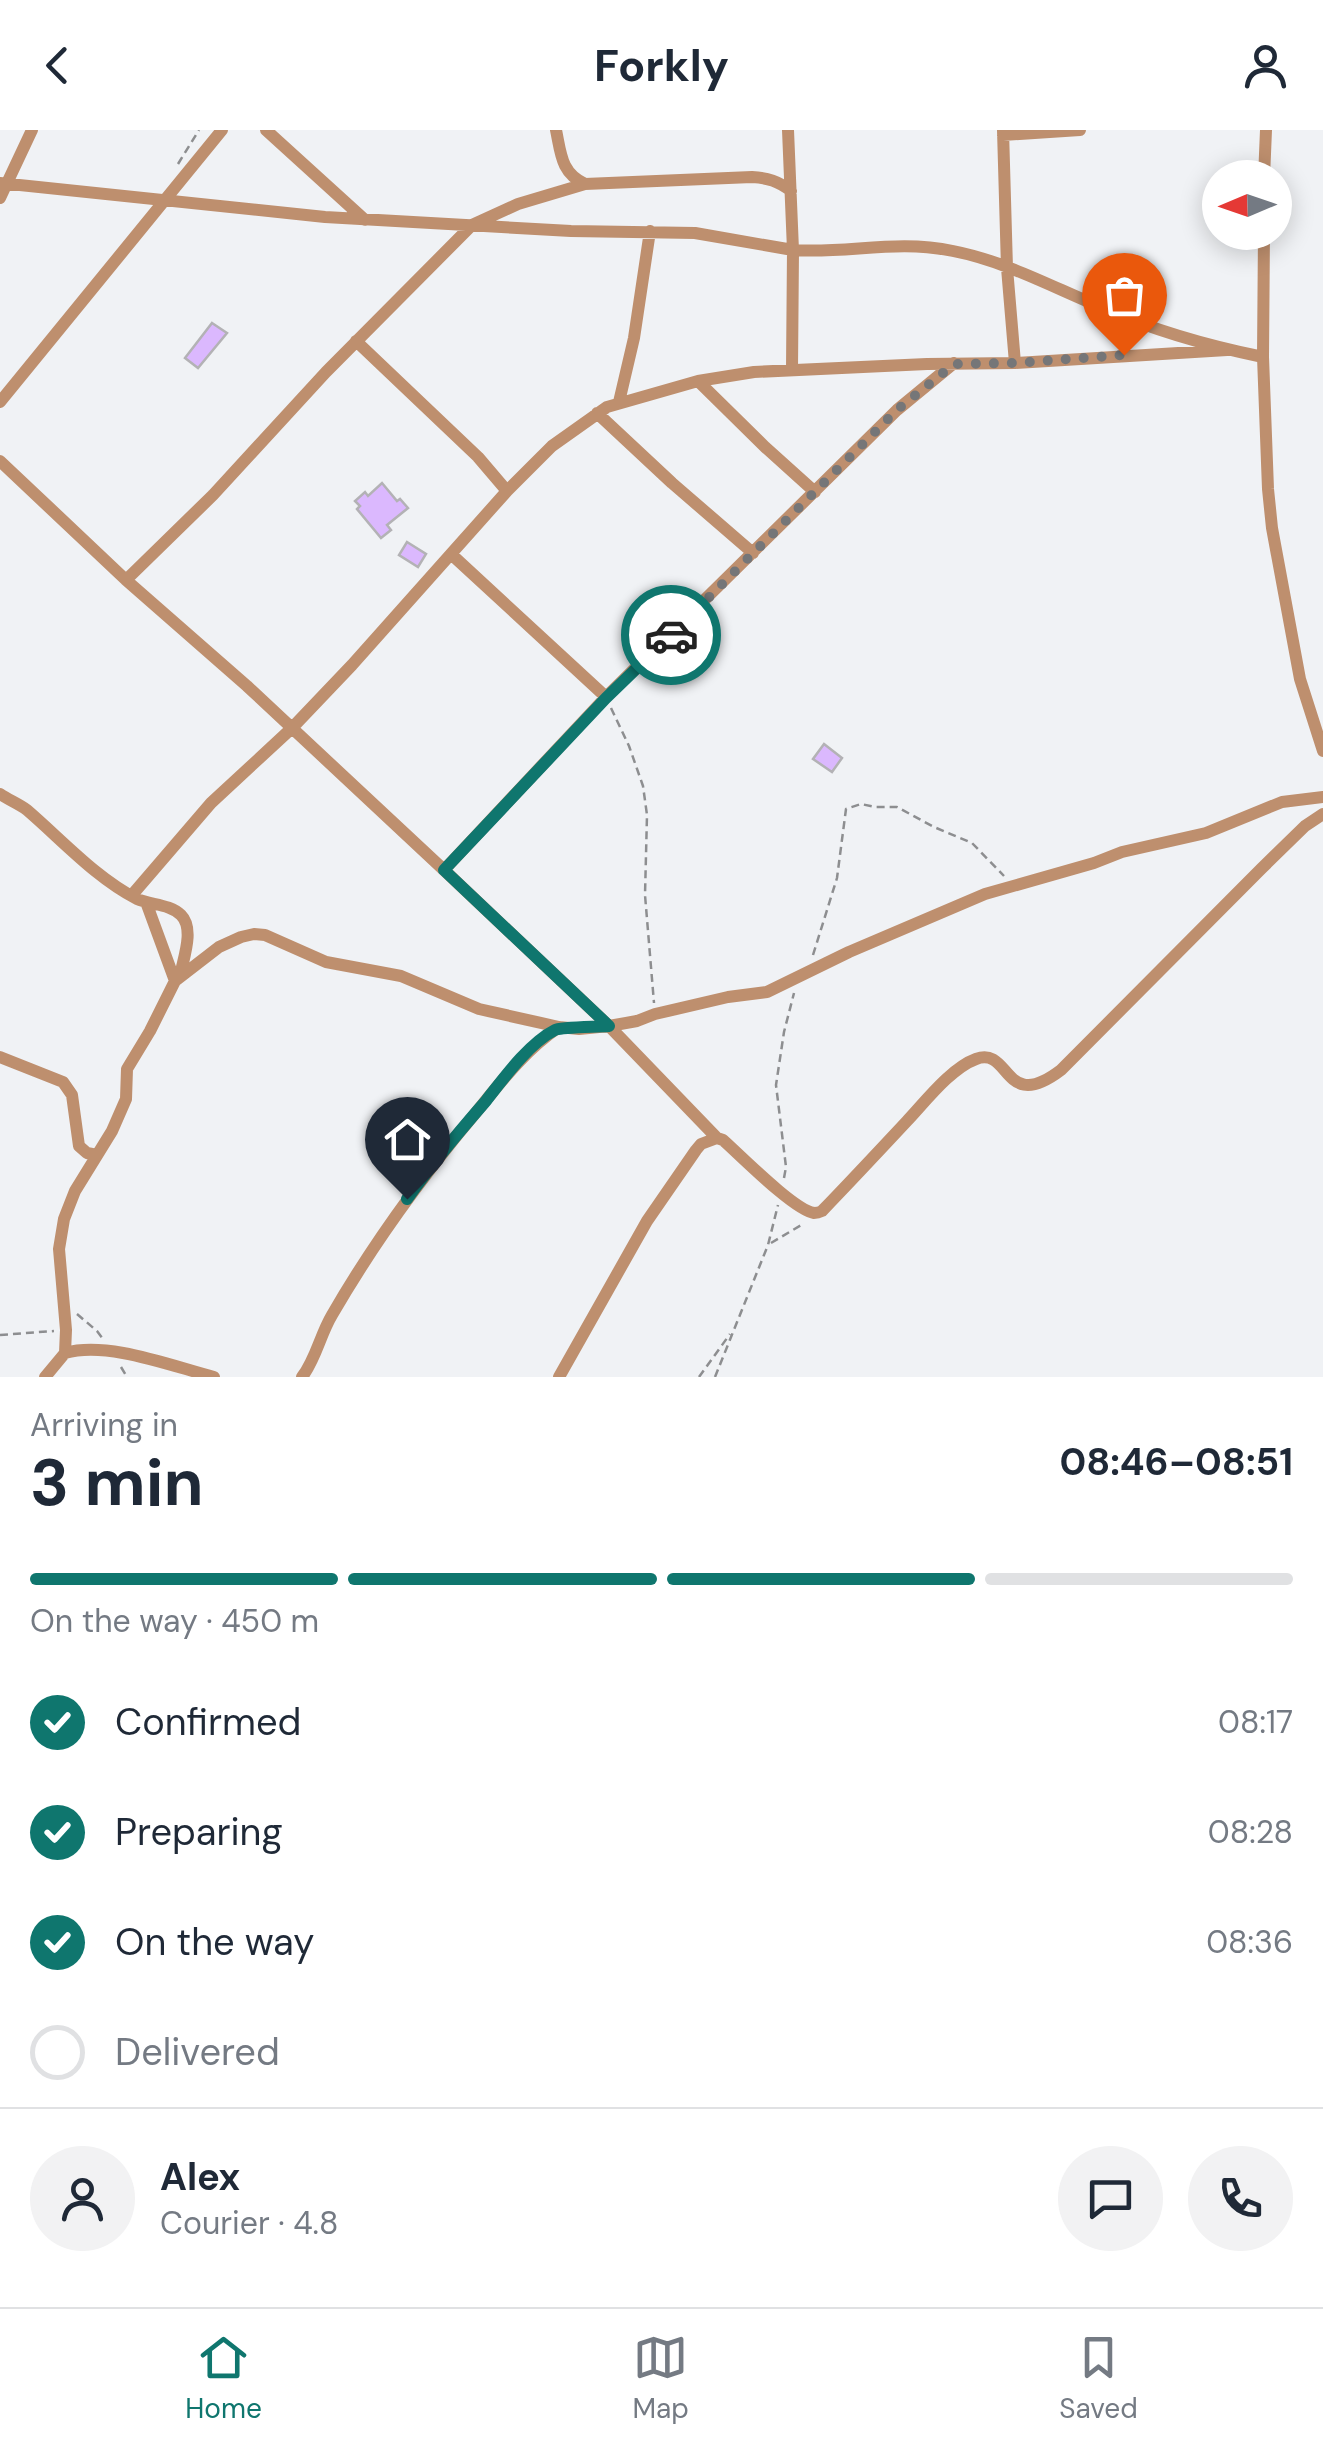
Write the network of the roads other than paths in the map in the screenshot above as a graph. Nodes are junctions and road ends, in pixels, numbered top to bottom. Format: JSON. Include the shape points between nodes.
{"nodes":[{"id":1,"x":32,"y":130,"type":"edge"},
{"id":2,"x":222,"y":130,"type":"edge"},
{"id":3,"x":266,"y":130,"type":"edge"},
{"id":4,"x":556,"y":130,"type":"edge"},
{"id":5,"x":788,"y":130,"type":"edge"},
{"id":6,"x":1080,"y":130,"type":"edge"},
{"id":7,"x":1266,"y":130,"type":"edge"},
{"id":8,"x":1003,"y":133,"type":"edge"},
{"id":9,"x":1265,"y":160,"type":"edge"},
{"id":10,"x":3,"y":183,"type":"edge"},
{"id":11,"x":586,"y":184,"type":"junction"},
{"id":12,"x":791,"y":191,"type":"junction"},
{"id":13,"x":0,"y":198,"type":"edge"},
{"id":14,"x":165,"y":200,"type":"junction"},
{"id":15,"x":365,"y":220,"type":"junction"},
{"id":16,"x":472,"y":225,"type":"junction"},
{"id":17,"x":650,"y":231,"type":"junction"},
{"id":18,"x":794,"y":250,"type":"junction"},
{"id":19,"x":1264,"y":250,"type":"edge"},
{"id":20,"x":1007,"y":268,"type":"junction"},
{"id":21,"x":356,"y":341,"type":"junction"},
{"id":22,"x":1227,"y":350,"type":"junction"},
{"id":23,"x":1263,"y":357,"type":"junction"},
{"id":24,"x":1015,"y":363,"type":"junction"},
{"id":25,"x":954,"y":364,"type":"junction"},
{"id":26,"x":792,"y":369,"type":"junction"},
{"id":27,"x":698,"y":381,"type":"junction"},
{"id":28,"x":0,"y":402,"type":"edge"},
{"id":29,"x":619,"y":402,"type":"junction"},
{"id":30,"x":597,"y":413,"type":"junction"},
{"id":31,"x":0,"y":461,"type":"edge"},
{"id":32,"x":507,"y":490,"type":"junction"},
{"id":33,"x":815,"y":492,"type":"junction"},
{"id":34,"x":753,"y":553,"type":"junction"},
{"id":35,"x":451,"y":554,"type":"junction"},
{"id":36,"x":126,"y":580,"type":"junction"},
{"id":37,"x":606,"y":698,"type":"junction"},
{"id":38,"x":292,"y":728,"type":"junction"},
{"id":39,"x":1323,"y":751,"type":"edge"},
{"id":40,"x":0,"y":794,"type":"edge"},
{"id":41,"x":1323,"y":797,"type":"edge"},
{"id":42,"x":1323,"y":814,"type":"edge"},
{"id":43,"x":444,"y":870,"type":"junction"},
{"id":44,"x":132,"y":895,"type":"junction"},
{"id":45,"x":146,"y":902,"type":"junction"},
{"id":46,"x":178,"y":978,"type":"junction"},
{"id":47,"x":609,"y":1026,"type":"junction"},
{"id":48,"x":559,"y":1028,"type":"junction"},
{"id":49,"x":0,"y":1057,"type":"edge"},
{"id":50,"x":718,"y":1138,"type":"junction"},
{"id":51,"x":97,"y":1155,"type":"junction"},
{"id":52,"x":65,"y":1353,"type":"junction"},
{"id":53,"x":45,"y":1377,"type":"edge"},
{"id":54,"x":214,"y":1377,"type":"edge"},
{"id":55,"x":302,"y":1377,"type":"edge"},
{"id":56,"x":559,"y":1377,"type":"edge"}],
"edges":[{"from":1,"to":10,"type":"street"},
{"from":2,"to":14,"type":"street"},
{"from":3,"to":15,"type":"street"},
{"from":4,"to":11,"type":"street","via":[[567,172]]},
{"from":5,"to":12,"type":"street"},
{"from":6,"to":8,"type":"street"},
{"from":7,"to":9,"type":"street"},
{"from":8,"to":20,"type":"street"},
{"from":10,"to":13,"type":"street"},
{"from":10,"to":14,"type":"street"},
{"from":11,"to":12,"type":"street","via":[[752,177]]},
{"from":11,"to":16,"type":"street"},
{"from":12,"to":18,"type":"street"},
{"from":14,"to":15,"type":"street"},
{"from":14,"to":28,"type":"street"},
{"from":15,"to":16,"type":"street"},
{"from":16,"to":17,"type":"street"},
{"from":16,"to":21,"type":"street"},
{"from":17,"to":18,"type":"street"},
{"from":17,"to":29,"type":"street"},
{"from":18,"to":20,"type":"street","via":[[927,246]]},
{"from":18,"to":26,"type":"street"},
{"from":19,"to":23,"type":"street"},
{"from":20,"to":22,"type":"street"},
{"from":20,"to":24,"type":"street"},
{"from":21,"to":32,"type":"street"},
{"from":21,"to":36,"type":"street"},
{"from":22,"to":23,"type":"street"},
{"from":22,"to":24,"type":"street"},
{"from":23,"to":39,"type":"street","via":[[1272,528],[1300,678]]},
{"from":24,"to":25,"type":"street"},
{"from":25,"to":26,"type":"street"},
{"from":25,"to":33,"type":"street"},
{"from":26,"to":27,"type":"street"},
{"from":27,"to":29,"type":"street"},
{"from":27,"to":33,"type":"street"},
{"from":29,"to":30,"type":"street"},
{"from":30,"to":32,"type":"street"},
{"from":30,"to":34,"type":"street"},
{"from":31,"to":36,"type":"street"},
{"from":32,"to":35,"type":"street"},
{"from":33,"to":34,"type":"street"},
{"from":34,"to":37,"type":"street"},
{"from":35,"to":37,"type":"street"},
{"from":35,"to":38,"type":"street"},
{"from":36,"to":38,"type":"street"},
{"from":37,"to":43,"type":"street"},
{"from":38,"to":43,"type":"street"},
{"from":38,"to":44,"type":"street","via":[[211,803]]},
{"from":40,"to":44,"type":"street"},
{"from":41,"to":47,"type":"street","via":[[1282,802],[1206,834],[1011,885],[767,992]]},
{"from":42,"to":50,"type":"street","via":[[1061,1070],[1025,1087],[998,1063],[974,1059],[946,1079],[822,1211],[804,1208]]},
{"from":43,"to":47,"type":"street"},
{"from":44,"to":45,"type":"street"},
{"from":45,"to":46,"type":"street"},
{"from":45,"to":46,"type":"street","via":[[176,912],[187,925]]},
{"from":46,"to":48,"type":"street","via":[[240,937],[265,935],[326,962],[401,976],[479,1009]]},
{"from":46,"to":51,"type":"street","via":[[127,1069],[126,1099]]},
{"from":47,"to":48,"type":"street"},
{"from":47,"to":50,"type":"street"},
{"from":48,"to":55,"type":"street","via":[[508,1073],[423,1175],[330,1319]]},
{"from":49,"to":51,"type":"street","via":[[63,1082],[72,1095],[79,1146]]},
{"from":50,"to":56,"type":"street","via":[[701,1144],[647,1221]]},
{"from":51,"to":52,"type":"street","via":[[75,1191],[59,1249]]},
{"from":52,"to":53,"type":"street"},
{"from":52,"to":54,"type":"street","via":[[111,1351]]}]}
